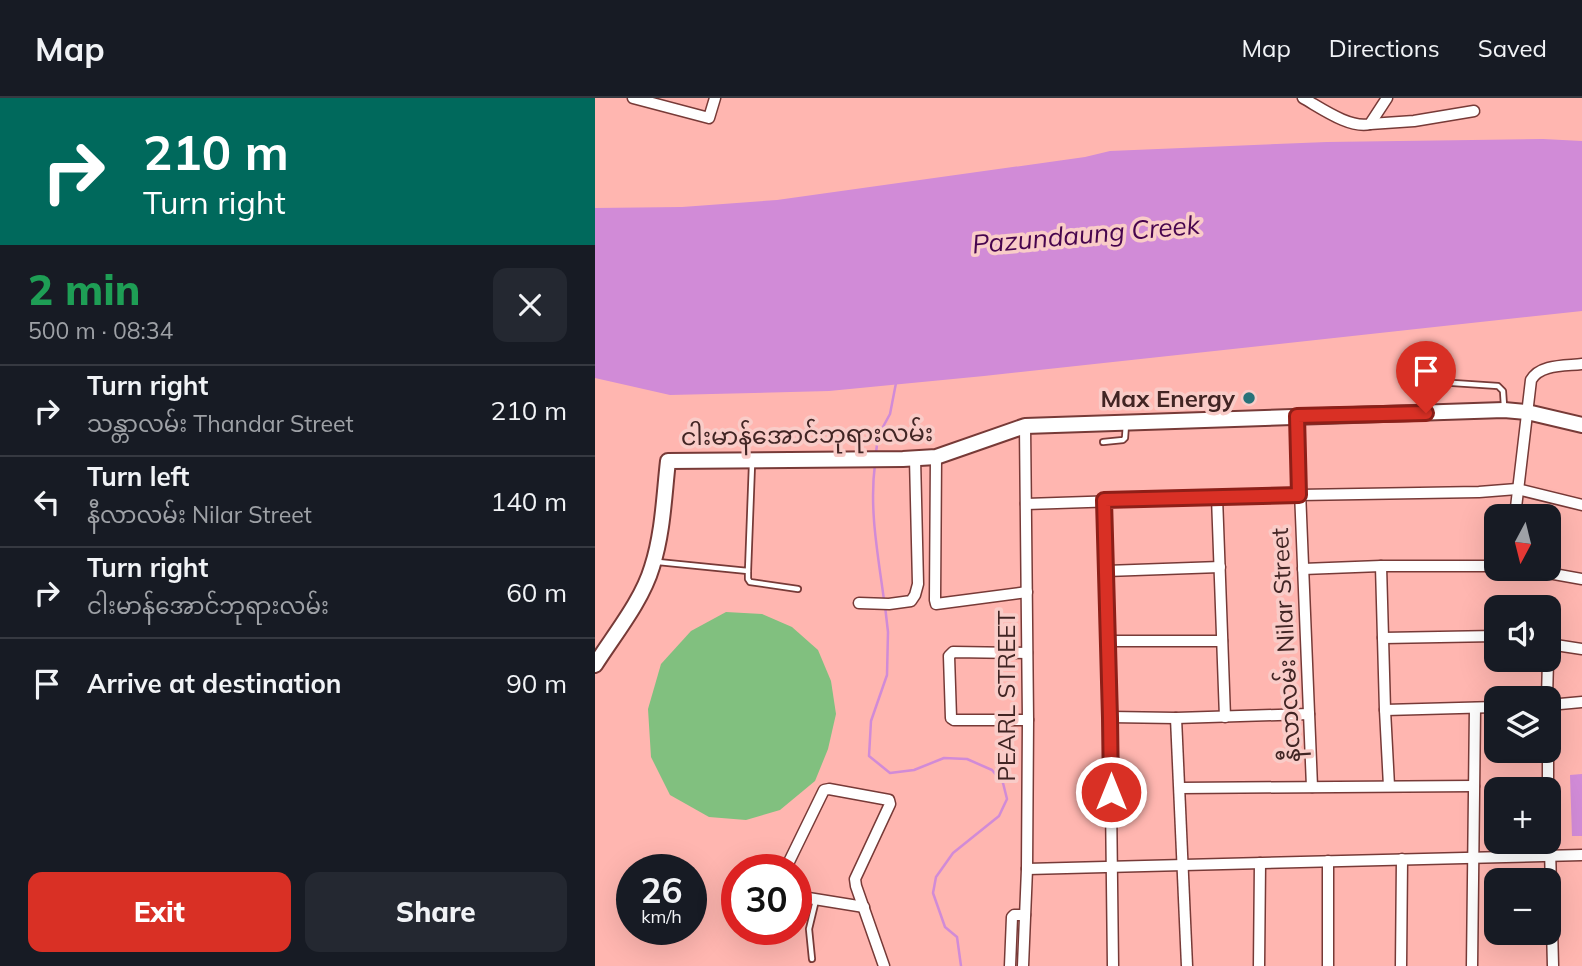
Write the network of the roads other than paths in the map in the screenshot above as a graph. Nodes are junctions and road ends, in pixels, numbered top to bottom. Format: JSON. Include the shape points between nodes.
{"nodes":[{"id":1,"x":633,"y":98,"type":"edge"},
{"id":2,"x":715,"y":98,"type":"edge"},
{"id":3,"x":1303,"y":98,"type":"edge"},
{"id":4,"x":1387,"y":98,"type":"edge"},
{"id":5,"x":1474,"y":111,"type":"dead end"},
{"id":6,"x":1370,"y":124,"type":"junction"},
{"id":7,"x":1582,"y":364,"type":"edge"},
{"id":8,"x":1438,"y":382,"type":"dead end"},
{"id":9,"x":1504,"y":410,"type":"junction"},
{"id":10,"x":1527,"y":412,"type":"junction"},
{"id":11,"x":1297,"y":416,"type":"junction"},
{"id":12,"x":1126,"y":423,"type":"junction"},
{"id":13,"x":1582,"y":425,"type":"edge"},
{"id":14,"x":1025,"y":426,"type":"junction"},
{"id":15,"x":1103,"y":442,"type":"dead end"},
{"id":16,"x":936,"y":457,"type":"junction"},
{"id":17,"x":915,"y":458,"type":"junction"},
{"id":18,"x":753,"y":460,"type":"junction"},
{"id":19,"x":1517,"y":489,"type":"junction"},
{"id":20,"x":1299,"y":495,"type":"junction"},
{"id":21,"x":1217,"y":497,"type":"junction"},
{"id":22,"x":1104,"y":500,"type":"junction"},
{"id":23,"x":1026,"y":503,"type":"junction"},
{"id":24,"x":1516,"y":504,"type":"edge"},
{"id":25,"x":1582,"y":505,"type":"edge"},
{"id":26,"x":654,"y":561,"type":"junction"},
{"id":27,"x":1381,"y":566,"type":"junction"},
{"id":28,"x":1484,"y":566,"type":"edge"},
{"id":29,"x":1220,"y":567,"type":"junction"},
{"id":30,"x":1303,"y":569,"type":"junction"},
{"id":31,"x":748,"y":571,"type":"junction"},
{"id":32,"x":1106,"y":571,"type":"junction"},
{"id":33,"x":1561,"y":575,"type":"edge"},
{"id":34,"x":1582,"y":579,"type":"edge"},
{"id":35,"x":798,"y":589,"type":"dead end"},
{"id":36,"x":1027,"y":592,"type":"junction"},
{"id":37,"x":859,"y":603,"type":"dead end"},
{"id":38,"x":1484,"y":636,"type":"edge"},
{"id":39,"x":1383,"y":638,"type":"junction"},
{"id":40,"x":1108,"y":641,"type":"junction"},
{"id":41,"x":1222,"y":641,"type":"junction"},
{"id":42,"x":1561,"y":646,"type":"edge"},
{"id":43,"x":1582,"y":649,"type":"edge"},
{"id":44,"x":1027,"y":653,"type":"junction"},
{"id":45,"x":595,"y":664,"type":"edge"},
{"id":46,"x":1582,"y":702,"type":"edge"},
{"id":47,"x":1561,"y":704,"type":"edge"},
{"id":48,"x":1475,"y":708,"type":"junction"},
{"id":49,"x":1484,"y":708,"type":"edge"},
{"id":50,"x":1385,"y":710,"type":"junction"},
{"id":51,"x":1309,"y":714,"type":"junction"},
{"id":52,"x":1225,"y":717,"type":"junction"},
{"id":53,"x":1110,"y":718,"type":"junction"},
{"id":54,"x":1176,"y":719,"type":"junction"},
{"id":55,"x":1028,"y":720,"type":"junction"},
{"id":56,"x":1389,"y":786,"type":"junction"},
{"id":57,"x":1474,"y":786,"type":"junction"},
{"id":58,"x":1313,"y":787,"type":"junction"},
{"id":59,"x":1180,"y":788,"type":"junction"},
{"id":60,"x":793,"y":854,"type":"edge"},
{"id":61,"x":1550,"y":855,"type":"junction"},
{"id":62,"x":1582,"y":855,"type":"edge"},
{"id":63,"x":1474,"y":857,"type":"junction"},
{"id":64,"x":1402,"y":859,"type":"junction"},
{"id":65,"x":1328,"y":861,"type":"junction"},
{"id":66,"x":1260,"y":863,"type":"junction"},
{"id":67,"x":1181,"y":865,"type":"junction"},
{"id":68,"x":1111,"y":866,"type":"junction"},
{"id":69,"x":1027,"y":869,"type":"junction"},
{"id":70,"x":812,"y":898,"type":"edge"},
{"id":71,"x":816,"y":899,"type":"junction"},
{"id":72,"x":864,"y":907,"type":"junction"},
{"id":73,"x":1025,"y":915,"type":"junction"},
{"id":74,"x":812,"y":959,"type":"dead end"},
{"id":75,"x":884,"y":966,"type":"edge"},
{"id":76,"x":1010,"y":966,"type":"edge"},
{"id":77,"x":1023,"y":966,"type":"edge"},
{"id":78,"x":1113,"y":966,"type":"edge"},
{"id":79,"x":1187,"y":966,"type":"edge"},
{"id":80,"x":1259,"y":966,"type":"edge"},
{"id":81,"x":1328,"y":966,"type":"edge"},
{"id":82,"x":1401,"y":966,"type":"edge"},
{"id":83,"x":1472,"y":966,"type":"edge"},
{"id":84,"x":1553,"y":966,"type":"edge"}],
"edges":[{"from":1,"to":2,"type":"street","via":[[709,118]]},
{"from":3,"to":6,"type":"street","via":[[1356,125]]},
{"from":4,"to":6,"type":"street"},
{"from":5,"to":6,"type":"street"},
{"from":7,"to":10,"type":"street","via":[[1535,373]]},
{"from":8,"to":9,"type":"lane","via":[[1499,386]]},
{"from":9,"to":10,"type":"main road","name":"ငါးမာန်အောင်ဘုရားလမ်း"},
{"from":9,"to":11,"type":"main road","name":"ငါးမာန်အောင်ဘုရားလမ်း"},
{"from":10,"to":13,"type":"main road","name":"ငါးမာန်အောင်ဘုရားလမ်း"},
{"from":10,"to":19,"type":"street"},
{"from":11,"to":12,"type":"main road","name":"ငါးမာန်အောင်ဘုရားလမ်း"},
{"from":11,"to":20,"type":"street","name":"နီလာလမ်း Nilar Street"},
{"from":12,"to":14,"type":"main road","name":"ငါးမာန်အောင်ဘုရားလမ်း"},
{"from":12,"to":15,"type":"lane","via":[[1125,438]]},
{"from":14,"to":16,"type":"main road","name":"ငါးမာန်အောင်ဘုရားလမ်း"},
{"from":14,"to":23,"type":"street","name":"PEARL STREET"},
{"from":16,"to":17,"type":"main road","name":"ငါးမာန်အောင်ဘုရားလမ်း"},
{"from":16,"to":36,"type":"street","via":[[936,604]]},
{"from":17,"to":18,"type":"main road","name":"ငါးမာန်အောင်ဘုရားလမ်း"},
{"from":17,"to":37,"type":"street","via":[[915,595],[911,601]]},
{"from":18,"to":26,"type":"main road","name":"ငါးမာန်အောင်ဘုရားလမ်း","via":[[668,461]]},
{"from":18,"to":31,"type":"lane"},
{"from":19,"to":20,"type":"street"},
{"from":19,"to":24,"type":"street"},
{"from":19,"to":25,"type":"street"},
{"from":20,"to":21,"type":"street"},
{"from":20,"to":30,"type":"street","name":"နီလာလမ်း Nilar Street"},
{"from":21,"to":22,"type":"street"},
{"from":21,"to":29,"type":"street"},
{"from":22,"to":23,"type":"street"},
{"from":22,"to":32,"type":"street"},
{"from":23,"to":36,"type":"street","name":"PEARL STREET"},
{"from":26,"to":31,"type":"lane"},
{"from":26,"to":45,"type":"main road","name":"ငါးမာန်အောင်ဘုရားလမ်း","via":[[637,600]]},
{"from":27,"to":28,"type":"street"},
{"from":27,"to":30,"type":"street"},
{"from":27,"to":39,"type":"street"},
{"from":29,"to":32,"type":"street"},
{"from":29,"to":41,"type":"street"},
{"from":30,"to":51,"type":"street","name":"နီလာလမ်း Nilar Street"},
{"from":31,"to":35,"type":"lane","via":[[750,582]]},
{"from":32,"to":40,"type":"street"},
{"from":33,"to":34,"type":"street"},
{"from":36,"to":44,"type":"street","name":"PEARL STREET"},
{"from":38,"to":39,"type":"street"},
{"from":39,"to":50,"type":"street"},
{"from":40,"to":41,"type":"street"},
{"from":40,"to":53,"type":"street"},
{"from":41,"to":52,"type":"street"},
{"from":42,"to":43,"type":"street"},
{"from":44,"to":55,"type":"street","name":"PEARL STREET"},
{"from":44,"to":55,"type":"street","via":[[953,652],[949,656],[951,718]]},
{"from":46,"to":47,"type":"street"},
{"from":48,"to":49,"type":"street"},
{"from":48,"to":50,"type":"street"},
{"from":48,"to":57,"type":"street"},
{"from":50,"to":56,"type":"street"},
{"from":51,"to":52,"type":"street"},
{"from":51,"to":58,"type":"street","name":"နီလာလမ်း Nilar Street"},
{"from":52,"to":54,"type":"street"},
{"from":53,"to":54,"type":"street"},
{"from":53,"to":68,"type":"street"},
{"from":54,"to":59,"type":"street"},
{"from":55,"to":69,"type":"street","name":"PEARL STREET"},
{"from":56,"to":57,"type":"street"},
{"from":56,"to":58,"type":"street"},
{"from":57,"to":63,"type":"street"},
{"from":58,"to":59,"type":"street"},
{"from":59,"to":67,"type":"street"},
{"from":60,"to":72,"type":"street","via":[[824,790],[888,800],[855,879]]},
{"from":61,"to":62,"type":"street"},
{"from":61,"to":63,"type":"street"},
{"from":61,"to":84,"type":"street"},
{"from":63,"to":64,"type":"street"},
{"from":63,"to":83,"type":"street"},
{"from":64,"to":65,"type":"street"},
{"from":64,"to":82,"type":"street"},
{"from":65,"to":66,"type":"street"},
{"from":65,"to":81,"type":"street"},
{"from":66,"to":67,"type":"street"},
{"from":66,"to":80,"type":"street"},
{"from":67,"to":68,"type":"street"},
{"from":67,"to":79,"type":"street"},
{"from":68,"to":69,"type":"street"},
{"from":68,"to":78,"type":"street"},
{"from":69,"to":73,"type":"street","name":"PEARL STREET"},
{"from":70,"to":71,"type":"street"},
{"from":71,"to":72,"type":"street"},
{"from":71,"to":74,"type":"lane","via":[[809,929]]},
{"from":72,"to":75,"type":"street"},
{"from":73,"to":76,"type":"street","via":[[1012,916]]},
{"from":73,"to":77,"type":"street","name":"PEARL STREET"}]}
